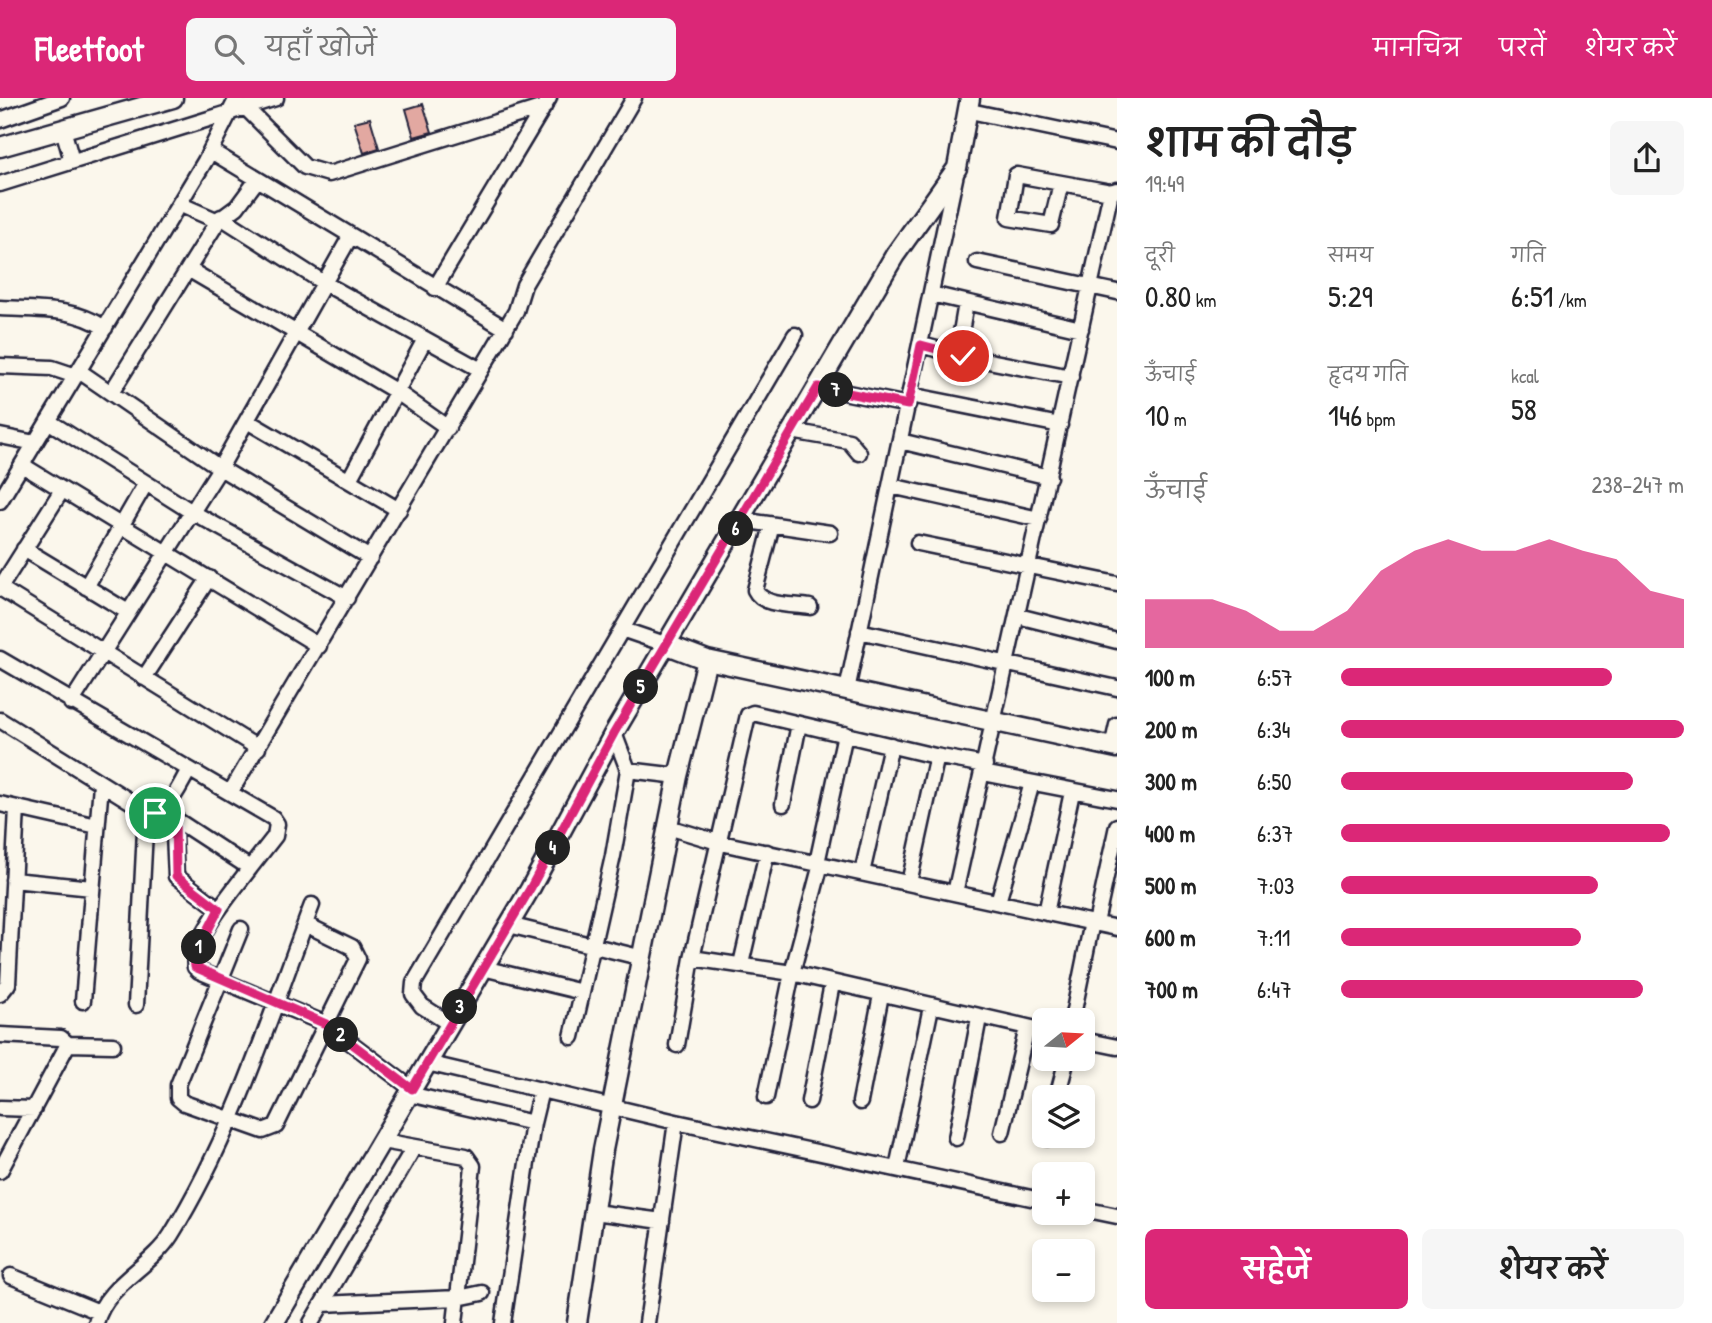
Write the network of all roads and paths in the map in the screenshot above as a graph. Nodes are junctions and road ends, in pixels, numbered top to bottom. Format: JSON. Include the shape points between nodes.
{"nodes":[{"id":1,"x":62,"y":98,"type":"edge"},
{"id":2,"x":173,"y":98,"type":"edge"},
{"id":3,"x":276,"y":98,"type":"edge"},
{"id":4,"x":634,"y":98,"type":"edge"},
{"id":5,"x":546,"y":102,"type":"edge"},
{"id":6,"x":970,"y":104,"type":"edge"},
{"id":7,"x":238,"y":105,"type":"edge"},
{"id":8,"x":0,"y":120,"type":"edge"},
{"id":9,"x":63,"y":129,"type":"junction"},
{"id":10,"x":1117,"y":142,"type":"edge"},
{"id":11,"x":0,"y":147,"type":"edge"},
{"id":12,"x":211,"y":151,"type":"junction"},
{"id":13,"x":72,"y":161,"type":"junction"},
{"id":14,"x":957,"y":168,"type":"junction"},
{"id":15,"x":257,"y":180,"type":"junction"},
{"id":16,"x":1061,"y":183,"type":"dead end"},
{"id":17,"x":0,"y":184,"type":"edge"},
{"id":18,"x":1114,"y":191,"type":"edge"},
{"id":19,"x":179,"y":204,"type":"junction"},
{"id":20,"x":220,"y":219,"type":"junction"},
{"id":21,"x":350,"y":237,"type":"junction"},
{"id":22,"x":977,"y":261,"type":"dead end"},
{"id":23,"x":188,"y":269,"type":"junction"},
{"id":24,"x":324,"y":283,"type":"junction"},
{"id":25,"x":1091,"y":284,"type":"junction"},
{"id":26,"x":435,"y":288,"type":"junction"},
{"id":27,"x":1117,"y":292,"type":"edge"},
{"id":28,"x":931,"y":294,"type":"junction"},
{"id":29,"x":966,"y":303,"type":"junction"},
{"id":30,"x":0,"y":309,"type":"edge"},
{"id":31,"x":105,"y":328,"type":"junction"},
{"id":32,"x":506,"y":329,"type":"junction"},
{"id":33,"x":1081,"y":330,"type":"junction"},
{"id":34,"x":296,"y":333,"type":"junction"},
{"id":35,"x":795,"y":335,"type":"dead end"},
{"id":36,"x":425,"y":339,"type":"junction"},
{"id":37,"x":921,"y":345,"type":"junction"},
{"id":38,"x":963,"y":356,"type":"junction"},
{"id":39,"x":0,"y":366,"type":"edge"},
{"id":40,"x":481,"y":370,"type":"junction"},
{"id":41,"x":77,"y":373,"type":"junction"},
{"id":42,"x":1071,"y":377,"type":"junction"},
{"id":43,"x":818,"y":387,"type":"junction"},
{"id":44,"x":397,"y":392,"type":"junction"},
{"id":45,"x":111,"y":393,"type":"junction"},
{"id":46,"x":909,"y":400,"type":"junction"},
{"id":47,"x":48,"y":421,"type":"junction"},
{"id":48,"x":247,"y":421,"type":"junction"},
{"id":49,"x":1060,"y":425,"type":"junction"},
{"id":50,"x":448,"y":428,"type":"junction"},
{"id":51,"x":791,"y":432,"type":"junction"},
{"id":52,"x":0,"y":436,"type":"edge"},
{"id":53,"x":900,"y":441,"type":"junction"},
{"id":54,"x":35,"y":443,"type":"junction"},
{"id":55,"x":859,"y":453,"type":"dead end"},
{"id":56,"x":22,"y":465,"type":"junction"},
{"id":57,"x":220,"y":468,"type":"junction"},
{"id":58,"x":1048,"y":477,"type":"junction"},
{"id":59,"x":349,"y":480,"type":"junction"},
{"id":60,"x":146,"y":484,"type":"junction"},
{"id":61,"x":891,"y":486,"type":"junction"},
{"id":62,"x":62,"y":490,"type":"junction"},
{"id":63,"x":0,"y":501,"type":"edge"},
{"id":64,"x":399,"y":510,"type":"junction"},
{"id":65,"x":192,"y":512,"type":"junction"},
{"id":66,"x":1040,"y":519,"type":"junction"},
{"id":67,"x":741,"y":520,"type":"junction"},
{"id":68,"x":122,"y":524,"type":"junction"},
{"id":69,"x":772,"y":525,"type":"junction"},
{"id":70,"x":830,"y":533,"type":"dead end"},
{"id":71,"x":918,"y":543,"type":"dead end"},
{"id":72,"x":24,"y":549,"type":"junction"},
{"id":73,"x":167,"y":552,"type":"junction"},
{"id":74,"x":370,"y":558,"type":"junction"},
{"id":75,"x":1029,"y":566,"type":"junction"},
{"id":76,"x":209,"y":578,"type":"junction"},
{"id":77,"x":1117,"y":584,"type":"edge"},
{"id":78,"x":86,"y":587,"type":"junction"},
{"id":79,"x":0,"y":588,"type":"edge"},
{"id":80,"x":347,"y":598,"type":"junction"},
{"id":81,"x":810,"y":607,"type":"dead end"},
{"id":82,"x":128,"y":612,"type":"junction"},
{"id":83,"x":1018,"y":616,"type":"junction"},
{"id":84,"x":624,"y":629,"type":"junction"},
{"id":85,"x":859,"y":631,"type":"junction"},
{"id":86,"x":1117,"y":641,"type":"edge"},
{"id":87,"x":665,"y":645,"type":"junction"},
{"id":88,"x":319,"y":646,"type":"junction"},
{"id":89,"x":103,"y":652,"type":"junction"},
{"id":90,"x":0,"y":659,"type":"edge"},
{"id":91,"x":707,"y":660,"type":"junction"},
{"id":92,"x":1008,"y":665,"type":"junction"},
{"id":93,"x":144,"y":678,"type":"junction"},
{"id":94,"x":1117,"y":688,"type":"edge"},
{"id":95,"x":846,"y":690,"type":"junction"},
{"id":96,"x":71,"y":703,"type":"junction"},
{"id":97,"x":0,"y":720,"type":"edge"},
{"id":98,"x":995,"y":722,"type":"junction"},
{"id":99,"x":799,"y":724,"type":"junction"},
{"id":100,"x":1117,"y":725,"type":"edge"},
{"id":101,"x":614,"y":733,"type":"junction"},
{"id":102,"x":845,"y":734,"type":"junction"},
{"id":103,"x":891,"y":745,"type":"junction"},
{"id":104,"x":1114,"y":747,"type":"edge"},
{"id":105,"x":258,"y":748,"type":"junction"},
{"id":106,"x":935,"y":755,"type":"junction"},
{"id":107,"x":984,"y":769,"type":"junction"},
{"id":108,"x":189,"y":770,"type":"junction"},
{"id":109,"x":628,"y":770,"type":"junction"},
{"id":110,"x":678,"y":776,"type":"junction"},
{"id":111,"x":1032,"y":783,"type":"junction"},
{"id":112,"x":101,"y":784,"type":"junction"},
{"id":113,"x":1072,"y":792,"type":"junction"},
{"id":114,"x":230,"y":793,"type":"junction"},
{"id":115,"x":1116,"y":795,"type":"edge"},
{"id":116,"x":0,"y":804,"type":"edge"},
{"id":117,"x":783,"y":804,"type":"dead end"},
{"id":118,"x":166,"y":807,"type":"junction"},
{"id":119,"x":17,"y":808,"type":"junction"},
{"id":120,"x":146,"y":811,"type":"junction"},
{"id":121,"x":175,"y":819,"type":"junction"},
{"id":122,"x":97,"y":826,"type":"junction"},
{"id":123,"x":1117,"y":826,"type":"edge"},
{"id":124,"x":668,"y":827,"type":"junction"},
{"id":125,"x":721,"y":843,"type":"junction"},
{"id":126,"x":768,"y":852,"type":"junction"},
{"id":127,"x":819,"y":864,"type":"junction"},
{"id":128,"x":250,"y":868,"type":"junction"},
{"id":129,"x":862,"y":873,"type":"junction"},
{"id":130,"x":13,"y":880,"type":"junction"},
{"id":131,"x":909,"y":883,"type":"junction"},
{"id":132,"x":92,"y":888,"type":"junction"},
{"id":133,"x":955,"y":893,"type":"junction"},
{"id":134,"x":998,"y":902,"type":"junction"},
{"id":135,"x":312,"y":905,"type":"dead end"},
{"id":136,"x":219,"y":909,"type":"junction"},
{"id":137,"x":1046,"y":913,"type":"junction"},
{"id":138,"x":1094,"y":923,"type":"junction"},
{"id":139,"x":304,"y":924,"type":"junction"},
{"id":140,"x":509,"y":925,"type":"junction"},
{"id":141,"x":1117,"y":928,"type":"edge"},
{"id":142,"x":241,"y":929,"type":"dead end"},
{"id":143,"x":593,"y":946,"type":"junction"},
{"id":144,"x":643,"y":958,"type":"junction"},
{"id":145,"x":692,"y":958,"type":"junction"},
{"id":146,"x":741,"y":964,"type":"junction"},
{"id":147,"x":483,"y":968,"type":"junction"},
{"id":148,"x":792,"y":973,"type":"junction"},
{"id":149,"x":220,"y":979,"type":"junction"},
{"id":150,"x":832,"y":984,"type":"junction"},
{"id":151,"x":582,"y":992,"type":"junction"},
{"id":152,"x":0,"y":994,"type":"edge"},
{"id":153,"x":881,"y":995,"type":"junction"},
{"id":154,"x":82,"y":1001,"type":"dead end"},
{"id":155,"x":275,"y":1003,"type":"junction"},
{"id":156,"x":136,"y":1006,"type":"dead end"},
{"id":157,"x":931,"y":1007,"type":"junction"},
{"id":158,"x":1075,"y":1008,"type":"edge"},
{"id":159,"x":979,"y":1018,"type":"junction"},
{"id":160,"x":326,"y":1024,"type":"junction"},
{"id":161,"x":450,"y":1024,"type":"junction"},
{"id":162,"x":1027,"y":1028,"type":"junction"},
{"id":163,"x":1032,"y":1029,"type":"edge"},
{"id":164,"x":0,"y":1035,"type":"edge"},
{"id":165,"x":572,"y":1037,"type":"dead end"},
{"id":166,"x":1096,"y":1043,"type":"edge"},
{"id":167,"x":68,"y":1044,"type":"junction"},
{"id":168,"x":113,"y":1045,"type":"dead end"},
{"id":169,"x":677,"y":1045,"type":"dead end"},
{"id":170,"x":1117,"y":1047,"type":"edge"},
{"id":171,"x":427,"y":1063,"type":"junction"},
{"id":172,"x":541,"y":1090,"type":"junction"},
{"id":173,"x":410,"y":1091,"type":"junction"},
{"id":174,"x":766,"y":1097,"type":"dead end"},
{"id":175,"x":809,"y":1101,"type":"dead end"},
{"id":176,"x":860,"y":1102,"type":"dead end"},
{"id":177,"x":612,"y":1106,"type":"junction"},
{"id":178,"x":0,"y":1108,"type":"edge"},
{"id":179,"x":34,"y":1109,"type":"junction"},
{"id":180,"x":230,"y":1120,"type":"junction"},
{"id":181,"x":676,"y":1122,"type":"junction"},
{"id":182,"x":533,"y":1123,"type":"junction"},
{"id":183,"x":1002,"y":1133,"type":"dead end"},
{"id":184,"x":956,"y":1138,"type":"dead end"},
{"id":185,"x":382,"y":1141,"type":"junction"},
{"id":186,"x":413,"y":1149,"type":"junction"},
{"id":187,"x":897,"y":1168,"type":"junction"},
{"id":188,"x":0,"y":1171,"type":"edge"},
{"id":189,"x":1032,"y":1198,"type":"edge"},
{"id":190,"x":1095,"y":1211,"type":"edge"},
{"id":191,"x":594,"y":1212,"type":"junction"},
{"id":192,"x":1117,"y":1216,"type":"edge"},
{"id":193,"x":662,"y":1221,"type":"junction"},
{"id":194,"x":11,"y":1276,"type":"dead end"},
{"id":195,"x":482,"y":1293,"type":"dead end"},
{"id":196,"x":458,"y":1298,"type":"junction"},
{"id":197,"x":322,"y":1304,"type":"junction"},
{"id":198,"x":97,"y":1317,"type":"edge"},
{"id":199,"x":274,"y":1323,"type":"edge"},
{"id":200,"x":310,"y":1323,"type":"edge"},
{"id":201,"x":455,"y":1323,"type":"edge"},
{"id":202,"x":503,"y":1323,"type":"edge"},
{"id":203,"x":577,"y":1323,"type":"edge"},
{"id":204,"x":647,"y":1323,"type":"edge"}],
"edges":[{"from":1,"to":8,"type":"street"},
{"from":2,"to":9,"type":"street"},
{"from":3,"to":7,"type":"street"},
{"from":4,"to":32,"type":"street","via":[[524,285]]},
{"from":5,"to":7,"type":"street","via":[[329,174],[305,167]]},
{"from":5,"to":26,"type":"street"},
{"from":6,"to":10,"type":"street"},
{"from":6,"to":14,"type":"street"},
{"from":7,"to":12,"type":"street"},
{"from":7,"to":13,"type":"street"},
{"from":9,"to":11,"type":"street"},
{"from":9,"to":13,"type":"street"},
{"from":12,"to":15,"type":"street"},
{"from":12,"to":19,"type":"street"},
{"from":13,"to":17,"type":"street"},
{"from":14,"to":28,"type":"street"},
{"from":14,"to":43,"type":"street","via":[[895,254]]},
{"from":15,"to":20,"type":"street","via":[[237,207]]},
{"from":15,"to":21,"type":"street"},
{"from":16,"to":18,"type":"street"},
{"from":18,"to":25,"type":"street"},
{"from":19,"to":20,"type":"street"},
{"from":19,"to":31,"type":"street"},
{"from":20,"to":23,"type":"street"},
{"from":20,"to":24,"type":"street"},
{"from":21,"to":24,"type":"street"},
{"from":21,"to":26,"type":"street"},
{"from":22,"to":25,"type":"street"},
{"from":23,"to":34,"type":"street"},
{"from":23,"to":45,"type":"street"},
{"from":24,"to":34,"type":"street"},
{"from":24,"to":36,"type":"street"},
{"from":25,"to":27,"type":"street"},
{"from":25,"to":33,"type":"street"},
{"from":26,"to":32,"type":"street"},
{"from":28,"to":29,"type":"street"},
{"from":28,"to":37,"type":"street"},
{"from":29,"to":33,"type":"street"},
{"from":29,"to":38,"type":"street","via":[[958,350]]},
{"from":30,"to":31,"type":"street","via":[[68,312]]},
{"from":31,"to":41,"type":"street"},
{"from":32,"to":40,"type":"street"},
{"from":33,"to":42,"type":"street"},
{"from":34,"to":44,"type":"street"},
{"from":34,"to":48,"type":"street"},
{"from":35,"to":84,"type":"street"},
{"from":36,"to":40,"type":"street"},
{"from":36,"to":44,"type":"street"},
{"from":37,"to":38,"type":"street"},
{"from":37,"to":46,"type":"street"},
{"from":38,"to":42,"type":"street"},
{"from":39,"to":41,"type":"street"},
{"from":40,"to":50,"type":"street"},
{"from":41,"to":45,"type":"street"},
{"from":41,"to":47,"type":"street"},
{"from":42,"to":49,"type":"street"},
{"from":43,"to":46,"type":"street"},
{"from":43,"to":51,"type":"street"},
{"from":44,"to":50,"type":"street"},
{"from":44,"to":59,"type":"street"},
{"from":45,"to":57,"type":"street"},
{"from":46,"to":49,"type":"street"},
{"from":46,"to":53,"type":"street"},
{"from":47,"to":54,"type":"street"},
{"from":47,"to":60,"type":"street"},
{"from":48,"to":57,"type":"street"},
{"from":48,"to":59,"type":"street"},
{"from":49,"to":58,"type":"street"},
{"from":50,"to":64,"type":"street"},
{"from":51,"to":55,"type":"street","via":[[849,441]]},
{"from":51,"to":67,"type":"street"},
{"from":52,"to":54,"type":"street"},
{"from":53,"to":58,"type":"street"},
{"from":53,"to":61,"type":"street"},
{"from":54,"to":56,"type":"street"},
{"from":56,"to":62,"type":"street"},
{"from":56,"to":63,"type":"street"},
{"from":57,"to":65,"type":"street"},
{"from":57,"to":74,"type":"street"},
{"from":58,"to":66,"type":"street"},
{"from":59,"to":64,"type":"street"},
{"from":60,"to":65,"type":"street"},
{"from":60,"to":68,"type":"street"},
{"from":61,"to":66,"type":"street"},
{"from":61,"to":85,"type":"street"},
{"from":62,"to":68,"type":"street"},
{"from":62,"to":72,"type":"street"},
{"from":64,"to":74,"type":"street"},
{"from":65,"to":73,"type":"street"},
{"from":65,"to":80,"type":"street"},
{"from":66,"to":75,"type":"street"},
{"from":67,"to":69,"type":"street"},
{"from":67,"to":87,"type":"street"},
{"from":68,"to":73,"type":"street"},
{"from":68,"to":78,"type":"street"},
{"from":69,"to":70,"type":"street"},
{"from":69,"to":81,"type":"street","via":[[755,590],[766,601]]},
{"from":71,"to":75,"type":"street"},
{"from":72,"to":78,"type":"street"},
{"from":72,"to":79,"type":"street"},
{"from":73,"to":76,"type":"street"},
{"from":73,"to":82,"type":"street"},
{"from":74,"to":80,"type":"street"},
{"from":75,"to":77,"type":"street"},
{"from":75,"to":83,"type":"street"},
{"from":76,"to":88,"type":"street"},
{"from":76,"to":93,"type":"street"},
{"from":78,"to":82,"type":"street"},
{"from":79,"to":89,"type":"street"},
{"from":80,"to":88,"type":"street"},
{"from":82,"to":89,"type":"street"},
{"from":83,"to":86,"type":"street"},
{"from":83,"to":92,"type":"street"},
{"from":84,"to":87,"type":"street"},
{"from":84,"to":161,"type":"street","via":[[414,983],[413,994],[422,1006]]},
{"from":85,"to":92,"type":"street"},
{"from":85,"to":95,"type":"street"},
{"from":87,"to":91,"type":"street"},
{"from":87,"to":101,"type":"street"},
{"from":88,"to":105,"type":"street"},
{"from":89,"to":93,"type":"street"},
{"from":89,"to":96,"type":"street"},
{"from":90,"to":96,"type":"street"},
{"from":91,"to":95,"type":"street"},
{"from":91,"to":110,"type":"street"},
{"from":92,"to":94,"type":"street"},
{"from":92,"to":98,"type":"street"},
{"from":93,"to":105,"type":"street"},
{"from":95,"to":98,"type":"street"},
{"from":96,"to":108,"type":"street"},
{"from":97,"to":112,"type":"street"},
{"from":98,"to":104,"type":"street"},
{"from":98,"to":107,"type":"street"},
{"from":99,"to":102,"type":"street"},
{"from":99,"to":117,"type":"street"},
{"from":99,"to":125,"type":"street","via":[[748,715]]},
{"from":100,"to":104,"type":"street"},
{"from":101,"to":109,"type":"street"},
{"from":101,"to":140,"type":"street"},
{"from":102,"to":103,"type":"street"},
{"from":102,"to":127,"type":"street"},
{"from":103,"to":106,"type":"street"},
{"from":103,"to":129,"type":"street"},
{"from":105,"to":114,"type":"street"},
{"from":106,"to":107,"type":"street"},
{"from":106,"to":131,"type":"street"},
{"from":107,"to":111,"type":"street"},
{"from":107,"to":133,"type":"street"},
{"from":108,"to":114,"type":"street"},
{"from":108,"to":118,"type":"street"},
{"from":109,"to":110,"type":"street"},
{"from":109,"to":143,"type":"street"},
{"from":110,"to":124,"type":"street"},
{"from":111,"to":113,"type":"street"},
{"from":111,"to":134,"type":"street"},
{"from":112,"to":120,"type":"street"},
{"from":112,"to":122,"type":"street"},
{"from":113,"to":115,"type":"street"},
{"from":113,"to":137,"type":"street"},
{"from":114,"to":128,"type":"street","via":[[277,824],[275,836]]},
{"from":116,"to":119,"type":"street"},
{"from":118,"to":120,"type":"street","via":[[155,813]]},
{"from":118,"to":121,"type":"street"},
{"from":119,"to":122,"type":"street"},
{"from":119,"to":130,"type":"street"},
{"from":120,"to":156,"type":"street"},
{"from":121,"to":128,"type":"street"},
{"from":121,"to":136,"type":"street","via":[[176,876]]},
{"from":122,"to":132,"type":"street"},
{"from":123,"to":138,"type":"street"},
{"from":124,"to":125,"type":"street"},
{"from":124,"to":144,"type":"street"},
{"from":125,"to":126,"type":"street"},
{"from":125,"to":145,"type":"street"},
{"from":126,"to":127,"type":"street"},
{"from":126,"to":146,"type":"street"},
{"from":127,"to":129,"type":"street"},
{"from":127,"to":148,"type":"street"},
{"from":128,"to":136,"type":"street"},
{"from":129,"to":131,"type":"street"},
{"from":130,"to":132,"type":"street"},
{"from":130,"to":152,"type":"street","via":[[8,984]]},
{"from":131,"to":133,"type":"street"},
{"from":132,"to":154,"type":"street"},
{"from":133,"to":134,"type":"street"},
{"from":134,"to":137,"type":"street"},
{"from":135,"to":139,"type":"street"},
{"from":136,"to":149,"type":"street","via":[[194,963],[199,971]]},
{"from":137,"to":138,"type":"street"},
{"from":138,"to":141,"type":"street"},
{"from":138,"to":158,"type":"street"},
{"from":139,"to":155,"type":"street"},
{"from":139,"to":160,"type":"street","via":[[352,947],[358,959]]},
{"from":140,"to":143,"type":"street"},
{"from":140,"to":147,"type":"street"},
{"from":142,"to":149,"type":"street"},
{"from":143,"to":144,"type":"street"},
{"from":143,"to":151,"type":"street"},
{"from":144,"to":177,"type":"street"},
{"from":145,"to":146,"type":"street"},
{"from":145,"to":169,"type":"street"},
{"from":146,"to":148,"type":"street"},
{"from":147,"to":151,"type":"street"},
{"from":147,"to":161,"type":"street"},
{"from":148,"to":150,"type":"street"},
{"from":148,"to":174,"type":"street"},
{"from":149,"to":155,"type":"street"},
{"from":149,"to":180,"type":"street","via":[[177,1093],[184,1103]]},
{"from":150,"to":153,"type":"street"},
{"from":150,"to":175,"type":"street"},
{"from":151,"to":165,"type":"street"},
{"from":153,"to":157,"type":"street"},
{"from":153,"to":176,"type":"street"},
{"from":155,"to":160,"type":"street"},
{"from":155,"to":180,"type":"street"},
{"from":157,"to":159,"type":"street"},
{"from":157,"to":187,"type":"street"},
{"from":159,"to":162,"type":"street"},
{"from":159,"to":184,"type":"street"},
{"from":160,"to":173,"type":"street"},
{"from":160,"to":180,"type":"street","via":[[276,1126],[263,1131]]},
{"from":161,"to":171,"type":"street"},
{"from":162,"to":163,"type":"street"},
{"from":162,"to":183,"type":"street"},
{"from":164,"to":167,"type":"street","via":[[61,1038]]},
{"from":166,"to":170,"type":"street"},
{"from":167,"to":168,"type":"street"},
{"from":167,"to":179,"type":"street"},
{"from":171,"to":172,"type":"street"},
{"from":171,"to":173,"type":"street"},
{"from":172,"to":177,"type":"street"},
{"from":172,"to":182,"type":"street"},
{"from":173,"to":182,"type":"street"},
{"from":173,"to":185,"type":"street"},
{"from":177,"to":181,"type":"street"},
{"from":177,"to":191,"type":"street"},
{"from":178,"to":179,"type":"street"},
{"from":179,"to":188,"type":"street"},
{"from":180,"to":198,"type":"street","via":[[171,1234],[104,1302]]},
{"from":181,"to":187,"type":"street"},
{"from":181,"to":193,"type":"street"},
{"from":182,"to":202,"type":"street"},
{"from":185,"to":186,"type":"street"},
{"from":185,"to":199,"type":"street"},
{"from":186,"to":196,"type":"street","via":[[466,1156],[473,1166]]},
{"from":186,"to":197,"type":"street"},
{"from":187,"to":189,"type":"street"},
{"from":190,"to":192,"type":"street"},
{"from":191,"to":193,"type":"street"},
{"from":191,"to":203,"type":"street"},
{"from":193,"to":204,"type":"street"},
{"from":194,"to":198,"type":"street"},
{"from":195,"to":196,"type":"street"},
{"from":196,"to":197,"type":"street"},
{"from":196,"to":201,"type":"street"},
{"from":197,"to":200,"type":"street"}]}
